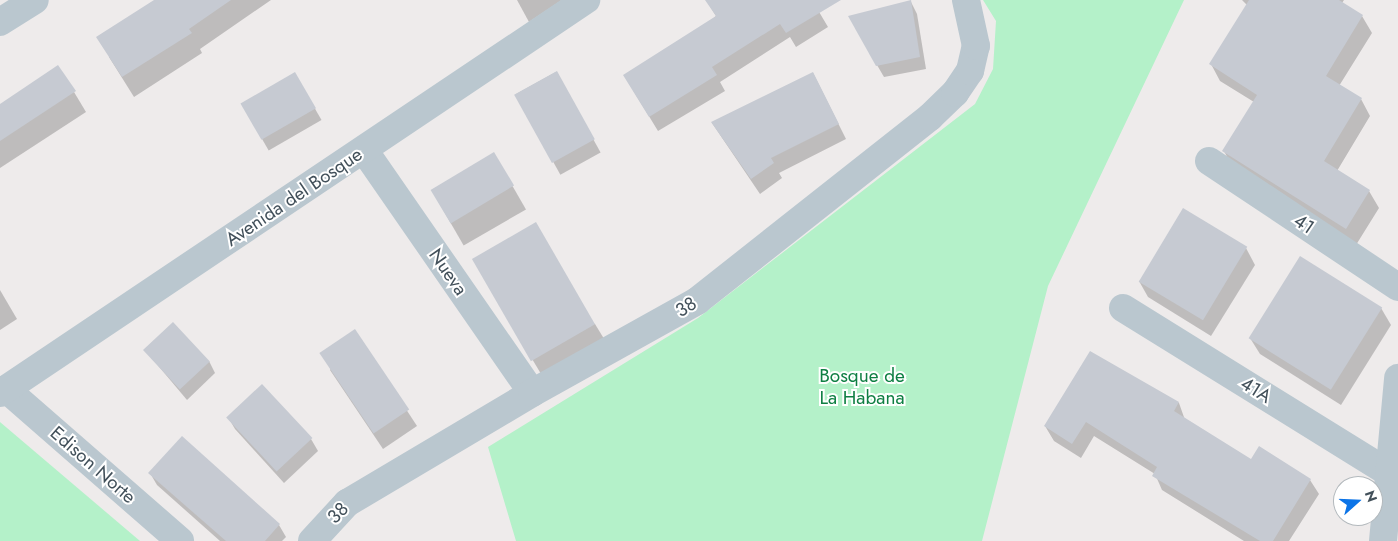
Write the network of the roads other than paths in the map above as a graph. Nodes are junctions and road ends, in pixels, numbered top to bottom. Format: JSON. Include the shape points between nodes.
{"nodes":[{"id":1,"x":35,"y":0,"type":"edge"},
{"id":2,"x":586,"y":0,"type":"edge"},
{"id":3,"x":966,"y":0,"type":"edge"},
{"id":4,"x":0,"y":22,"type":"edge"},
{"id":5,"x":364,"y":150,"type":"junction"},
{"id":6,"x":1209,"y":161,"type":"dead end"},
{"id":7,"x":1398,"y":286,"type":"edge"},
{"id":8,"x":1123,"y":308,"type":"dead end"},
{"id":9,"x":1398,"y":378,"type":"edge"},
{"id":10,"x":3,"y":391,"type":"edge"},
{"id":11,"x":532,"y":393,"type":"junction"},
{"id":12,"x":1395,"y":436,"type":"edge"},
{"id":13,"x":1388,"y":472,"type":"junction"},
{"id":14,"x":180,"y":541,"type":"edge"},
{"id":15,"x":312,"y":541,"type":"edge"},
{"id":16,"x":1382,"y":541,"type":"edge"}],
"edges":[{"from":1,"to":4,"type":"street"},
{"from":2,"to":5,"type":"street","name":"Avenida del Bosque"},
{"from":3,"to":11,"type":"street","name":"38","via":[[976,46],[970,71],[955,93],[930,117],[697,301]]},
{"from":5,"to":10,"type":"street","name":"Avenida del Bosque"},
{"from":5,"to":11,"type":"street","name":"Nueva"},
{"from":6,"to":7,"type":"street","name":"41"},
{"from":8,"to":13,"type":"street","name":"41A"},
{"from":9,"to":12,"type":"street"},
{"from":10,"to":14,"type":"street","name":"Edison Norte"},
{"from":11,"to":15,"type":"street","name":"38","via":[[347,502]]},
{"from":12,"to":13,"type":"street"},
{"from":13,"to":16,"type":"street"}]}
